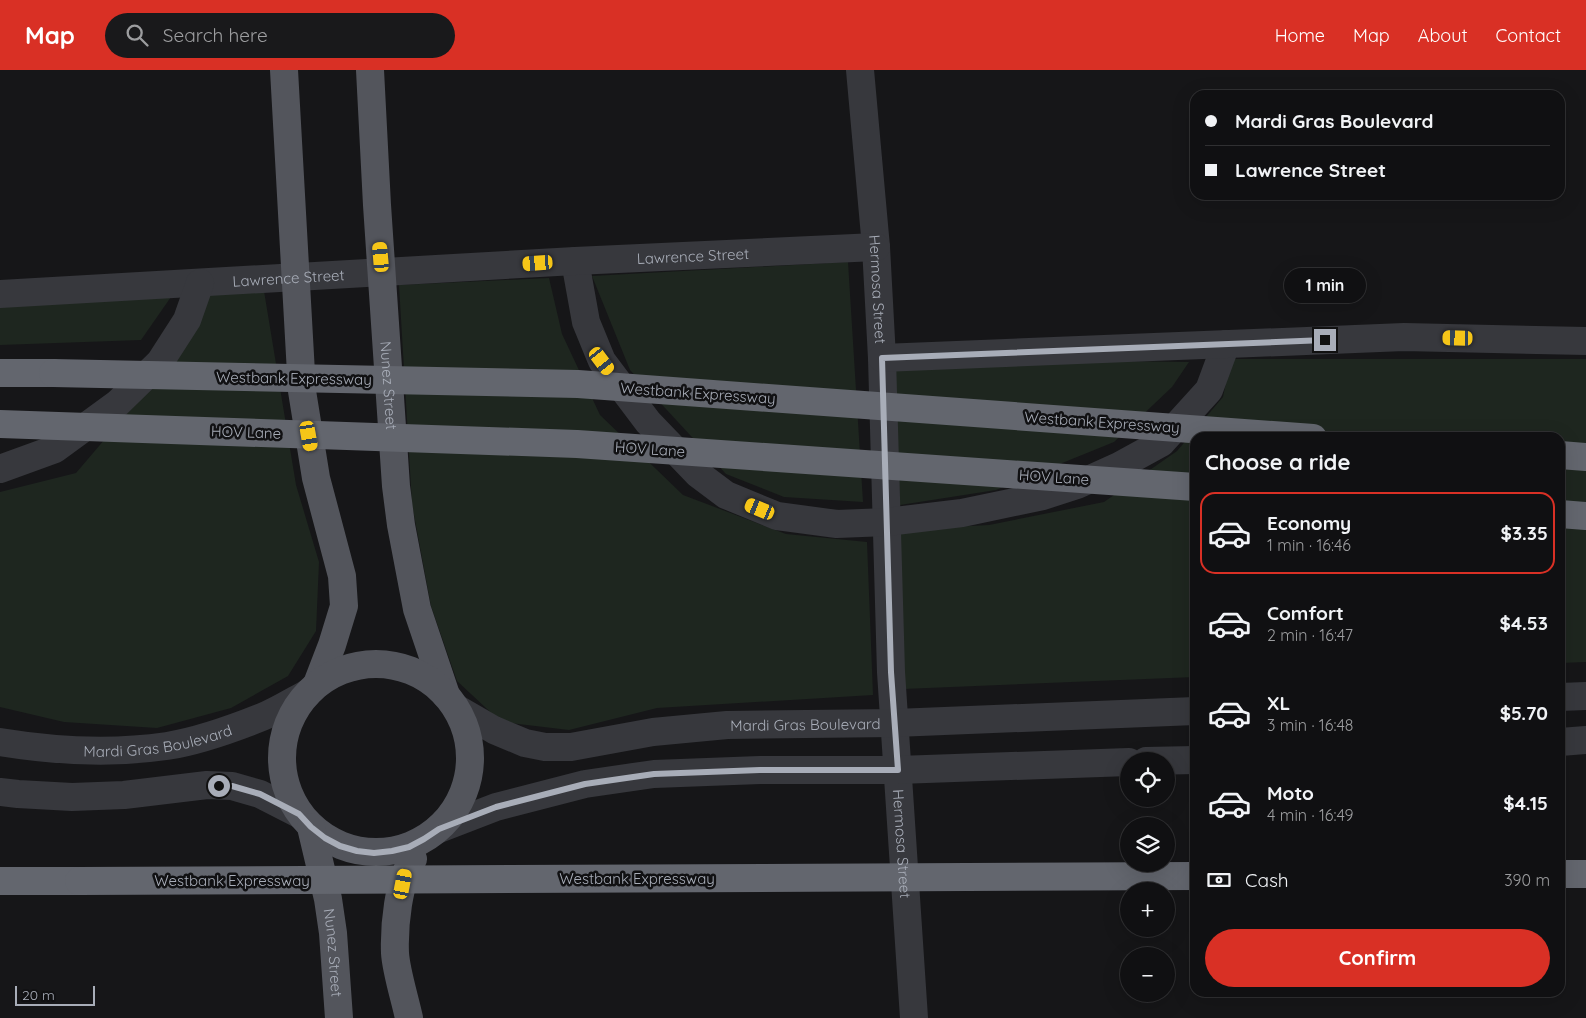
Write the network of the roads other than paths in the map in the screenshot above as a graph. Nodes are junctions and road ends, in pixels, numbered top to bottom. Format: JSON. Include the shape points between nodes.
{"nodes":[{"id":1,"x":284,"y":70,"type":"edge"},
{"id":2,"x":370,"y":70,"type":"edge"},
{"id":3,"x":860,"y":70,"type":"edge"},
{"id":4,"x":876,"y":247,"type":"junction"},
{"id":5,"x":574,"y":261,"type":"junction"},
{"id":6,"x":382,"y":273,"type":"junction"},
{"id":7,"x":296,"y":278,"type":"junction"},
{"id":8,"x":200,"y":283,"type":"junction"},
{"id":9,"x":0,"y":294,"type":"edge"},
{"id":10,"x":1586,"y":341,"type":"edge"},
{"id":11,"x":1226,"y":344,"type":"junction"},
{"id":12,"x":882,"y":358,"type":"junction"},
{"id":13,"x":0,"y":373,"type":"edge"},
{"id":14,"x":0,"y":424,"type":"edge"},
{"id":15,"x":1231,"y":432,"type":"edge"},
{"id":16,"x":1565,"y":456,"type":"edge"},
{"id":17,"x":1586,"y":457,"type":"edge"},
{"id":18,"x":0,"y":469,"type":"edge"},
{"id":19,"x":1190,"y":487,"type":"edge"},
{"id":20,"x":1565,"y":514,"type":"edge"},
{"id":21,"x":1586,"y":516,"type":"edge"},
{"id":22,"x":886,"y":522,"type":"junction"},
{"id":23,"x":312,"y":689,"type":"junction"},
{"id":24,"x":1586,"y":696,"type":"edge"},
{"id":25,"x":1565,"y":697,"type":"edge"},
{"id":26,"x":451,"y":701,"type":"junction"},
{"id":27,"x":1190,"y":711,"type":"edge"},
{"id":28,"x":896,"y":723,"type":"junction"},
{"id":29,"x":1586,"y":740,"type":"edge"},
{"id":30,"x":0,"y":742,"type":"edge"},
{"id":31,"x":1565,"y":742,"type":"edge"},
{"id":32,"x":1175,"y":760,"type":"edge"},
{"id":33,"x":1190,"y":760,"type":"edge"},
{"id":34,"x":1120,"y":762,"type":"edge"},
{"id":35,"x":898,"y":770,"type":"junction"},
{"id":36,"x":0,"y":792,"type":"edge"},
{"id":37,"x":305,"y":821,"type":"junction"},
{"id":38,"x":432,"y":834,"type":"junction"},
{"id":39,"x":1565,"y":874,"type":"edge"},
{"id":40,"x":1586,"y":874,"type":"edge"},
{"id":41,"x":1190,"y":876,"type":"edge"},
{"id":42,"x":0,"y":881,"type":"edge"},
{"id":43,"x":339,"y":1018,"type":"edge"},
{"id":44,"x":409,"y":1018,"type":"edge"},
{"id":45,"x":914,"y":1018,"type":"edge"}],
"edges":[{"from":1,"to":7,"type":"main road"},
{"from":2,"to":6,"type":"main road","name":"Nunez Street"},
{"from":3,"to":4,"type":"street","name":"Hermosa Street"},
{"from":4,"to":5,"type":"street","name":"Lawrence Street"},
{"from":4,"to":12,"type":"street","name":"Hermosa Street"},
{"from":5,"to":6,"type":"street","name":"Lawrence Street"},
{"from":5,"to":22,"type":"street","via":[[586,322],[602,361],[648,422],[698,474],[726,495],[777,516],[837,524]]},
{"from":6,"to":7,"type":"street","name":"Lawrence Street"},
{"from":6,"to":26,"type":"main road","name":"Nunez Street","via":[[401,525],[417,609]]},
{"from":7,"to":8,"type":"street","name":"Lawrence Street"},
{"from":7,"to":23,"type":"main road","via":[[302,391],[316,478],[342,576],[344,606],[332,645]]},
{"from":8,"to":9,"type":"street","name":"Lawrence Street"},
{"from":8,"to":18,"type":"street","via":[[187,320],[160,362],[118,403],[55,449]]},
{"from":10,"to":11,"type":"street","via":[[1404,337]]},
{"from":11,"to":12,"type":"street"},
{"from":11,"to":22,"type":"street","via":[[1209,390],[1161,443],[1119,466],[1043,496],[962,513]]},
{"from":12,"to":22,"type":"street","name":"Hermosa Street"},
{"from":13,"to":15,"type":"highway","name":"Westbank Expressway","bridge":true,"via":[[578,384]]},
{"from":14,"to":19,"type":"highway","name":"HOV Lane","bridge":true,"via":[[577,444]]},
{"from":16,"to":17,"type":"highway"},
{"from":20,"to":21,"type":"highway"},
{"from":22,"to":28,"type":"street","name":"Hermosa Street"},
{"from":23,"to":26,"type":"main road","via":[[330,675],[345,669],[391,665],[421,675]]},
{"from":23,"to":30,"type":"street","name":"Mardi Gras Boulevard","via":[[264,717],[168,746],[73,751]]},
{"from":23,"to":37,"type":"main road","via":[[289,720],[281,750],[284,783]]},
{"from":24,"to":25,"type":"street"},
{"from":26,"to":28,"type":"street","name":"Mardi Gras Boulevard","via":[[494,730],[525,743],[545,747],[571,747],[653,732],[727,725]]},
{"from":26,"to":38,"type":"main road","name":"Nunez Street","via":[[468,737],[470,768],[460,802]]},
{"from":27,"to":28,"type":"street","name":"Mardi Gras Boulevard"},
{"from":28,"to":35,"type":"street","name":"Hermosa Street"},
{"from":29,"to":31,"type":"street"},
{"from":32,"to":33,"type":"street"},
{"from":34,"to":35,"type":"street"},
{"from":35,"to":38,"type":"street","via":[[654,774],[585,784],[496,807]]},
{"from":35,"to":45,"type":"street","name":"Hermosa Street"},
{"from":36,"to":37,"type":"street","via":[[72,797],[124,795],[207,785],[232,786],[260,794]]},
{"from":37,"to":38,"type":"main road","via":[[340,846],[366,852],[409,847]]},
{"from":37,"to":43,"type":"main road","name":"Nunez Street","via":[[328,899]]},
{"from":38,"to":44,"type":"main road","via":[[406,870],[398,913],[395,954]]},
{"from":39,"to":40,"type":"highway"},
{"from":41,"to":42,"type":"highway","name":"Westbank Expressway","bridge":true}]}
